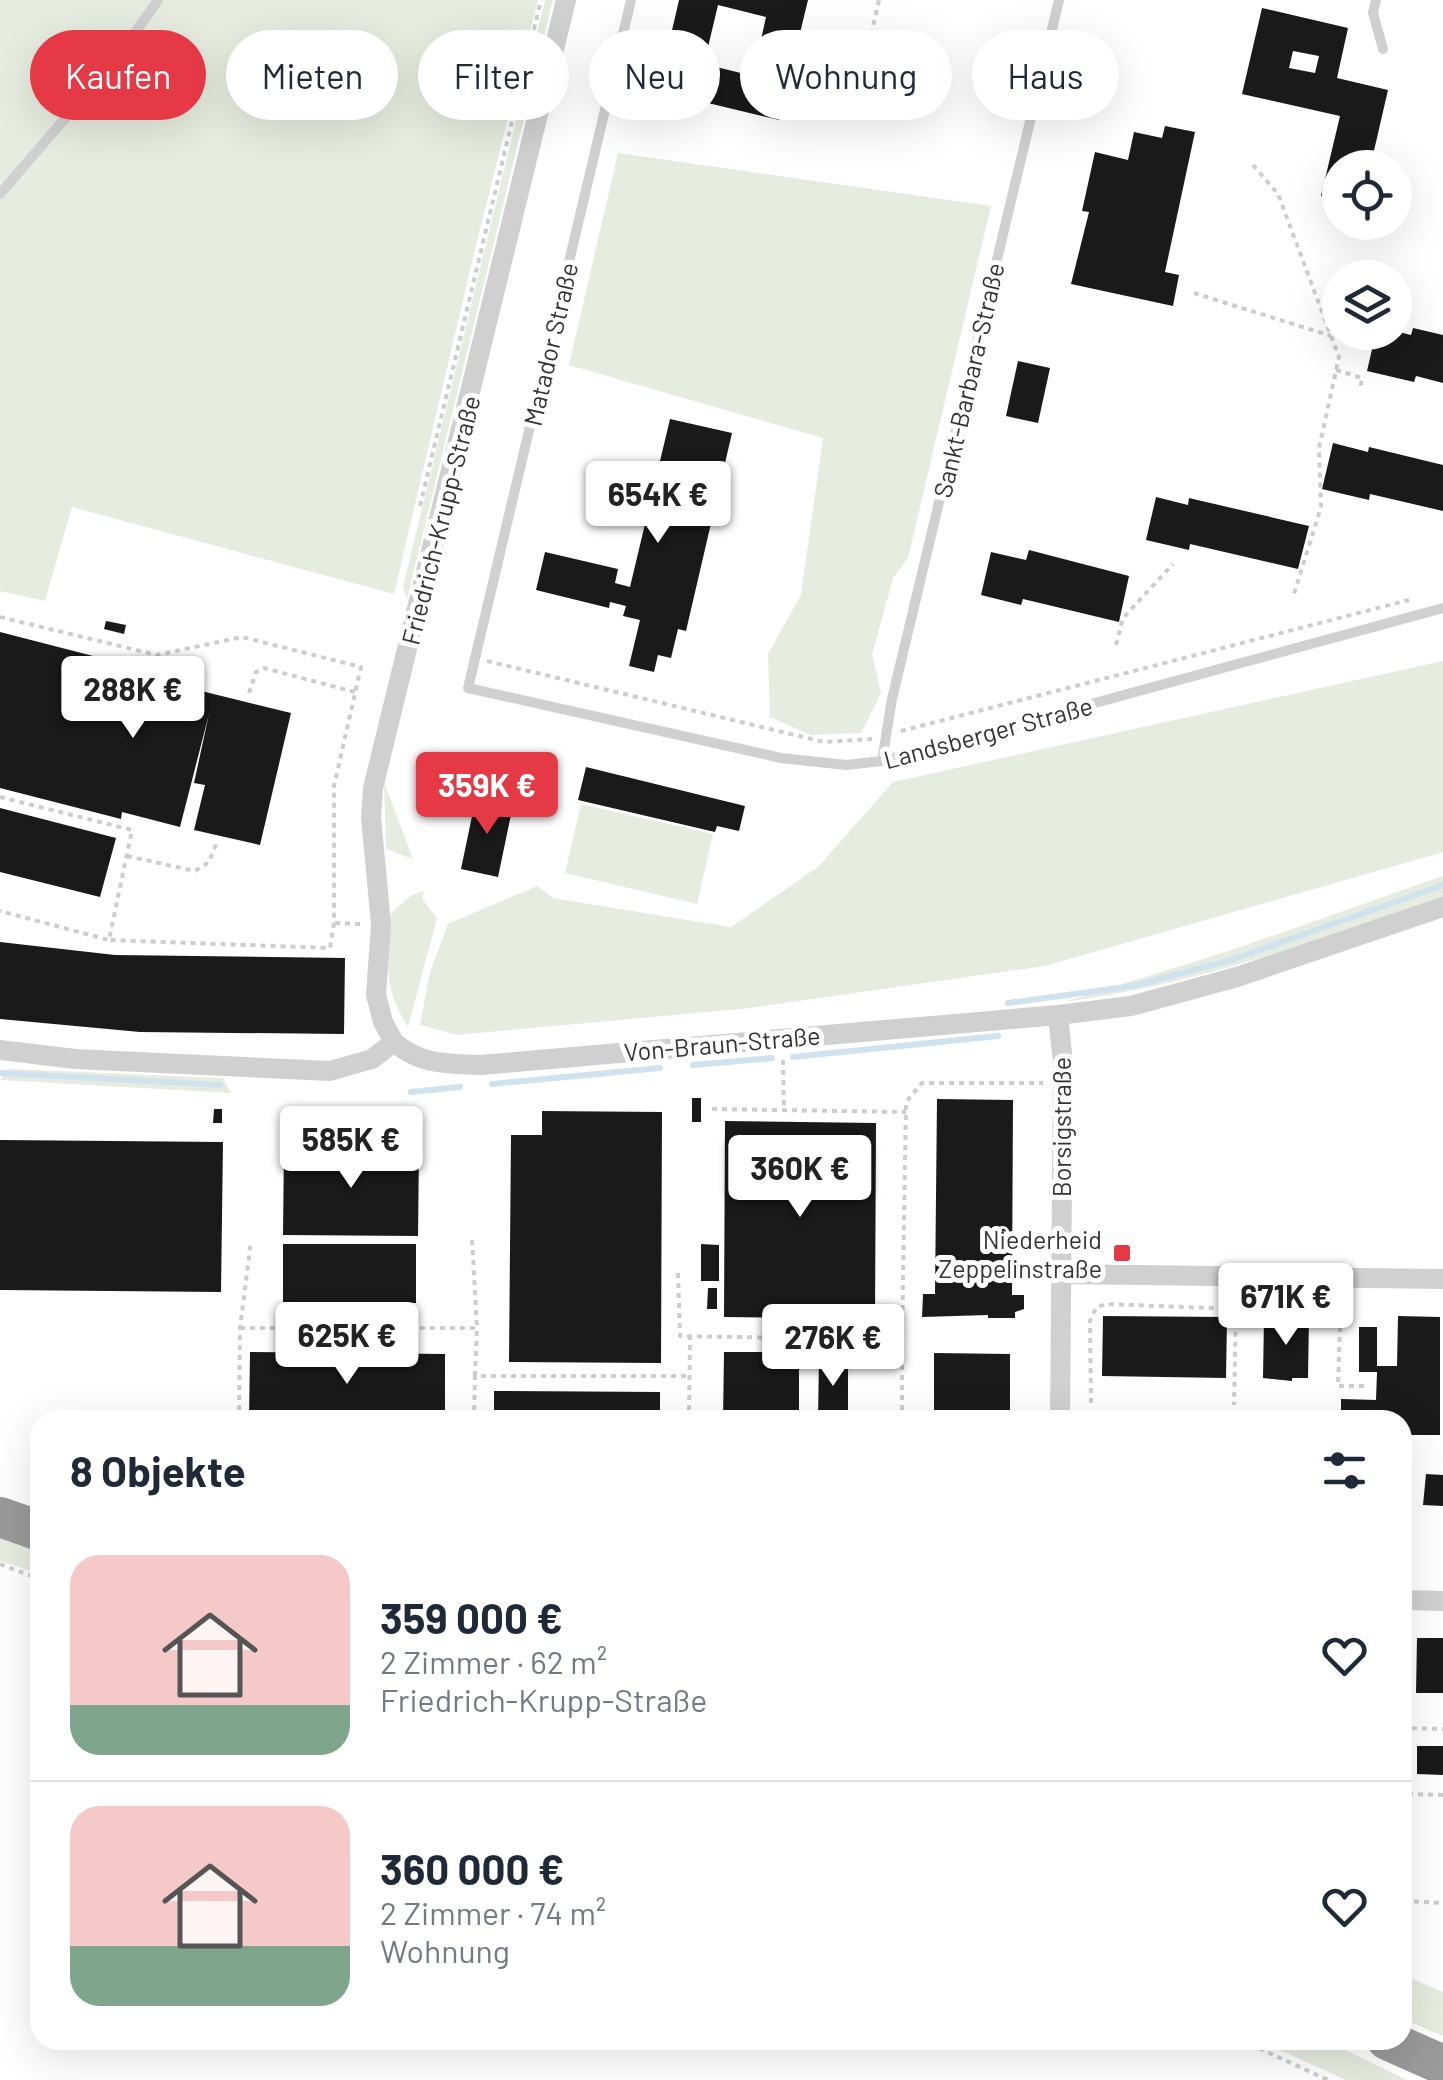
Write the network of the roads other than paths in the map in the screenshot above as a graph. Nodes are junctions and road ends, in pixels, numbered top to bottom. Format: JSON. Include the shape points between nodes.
{"nodes":[{"id":1,"x":158,"y":0,"type":"edge"},
{"id":2,"x":566,"y":0,"type":"edge"},
{"id":3,"x":630,"y":0,"type":"edge"},
{"id":4,"x":1059,"y":0,"type":"edge"},
{"id":5,"x":1376,"y":0,"type":"edge"},
{"id":6,"x":1382,"y":49,"type":"dead end"},
{"id":7,"x":0,"y":194,"type":"edge"},
{"id":8,"x":1443,"y":608,"type":"edge"},
{"id":9,"x":468,"y":688,"type":"joint"},
{"id":10,"x":882,"y":761,"type":"junction"},
{"id":11,"x":1443,"y":906,"type":"edge"},
{"id":12,"x":1058,"y":1015,"type":"junction"},
{"id":13,"x":394,"y":1042,"type":"junction"},
{"id":14,"x":0,"y":1050,"type":"edge"},
{"id":15,"x":1061,"y":1274,"type":"junction"},
{"id":16,"x":1443,"y":1279,"type":"edge"},
{"id":17,"x":1060,"y":1410,"type":"edge"},
{"id":18,"x":0,"y":1517,"type":"edge"},
{"id":19,"x":30,"y":1528,"type":"edge"},
{"id":20,"x":1412,"y":1600,"type":"edge"},
{"id":21,"x":1443,"y":1601,"type":"edge"},
{"id":22,"x":1409,"y":2050,"type":"edge"},
{"id":23,"x":1442,"y":2065,"type":"edge"}],
"edges":[{"from":1,"to":7,"type":"lane"},
{"from":2,"to":13,"type":"street","name":"Friedrich-Krupp-Straße","via":[[374,788],[376,996]]},
{"from":3,"to":9,"type":"lane","name":"Matador Straße"},
{"from":4,"to":10,"type":"lane","name":"Sankt-Barbara-Straße"},
{"from":5,"to":6,"type":"lane"},
{"from":8,"to":10,"type":"lane","name":"Landsberger Straße"},
{"from":9,"to":10,"type":"lane","name":"Landsberger Straße","via":[[782,758],[846,765]]},
{"from":11,"to":12,"type":"street","name":"Von-Braun-Straße","via":[[1237,977],[1132,1006]]},
{"from":12,"to":13,"type":"street","name":"Von-Braun-Straße","via":[[481,1065],[427,1062]]},
{"from":12,"to":15,"type":"street","name":"Borsigstraße"},
{"from":13,"to":14,"type":"street","via":[[372,1059],[330,1071]]},
{"from":15,"to":16,"type":"street"},
{"from":15,"to":17,"type":"street","name":"Borsigstraße"},
{"from":18,"to":19,"type":"highway"},
{"from":20,"to":21,"type":"street"},
{"from":22,"to":23,"type":"highway"}]}
